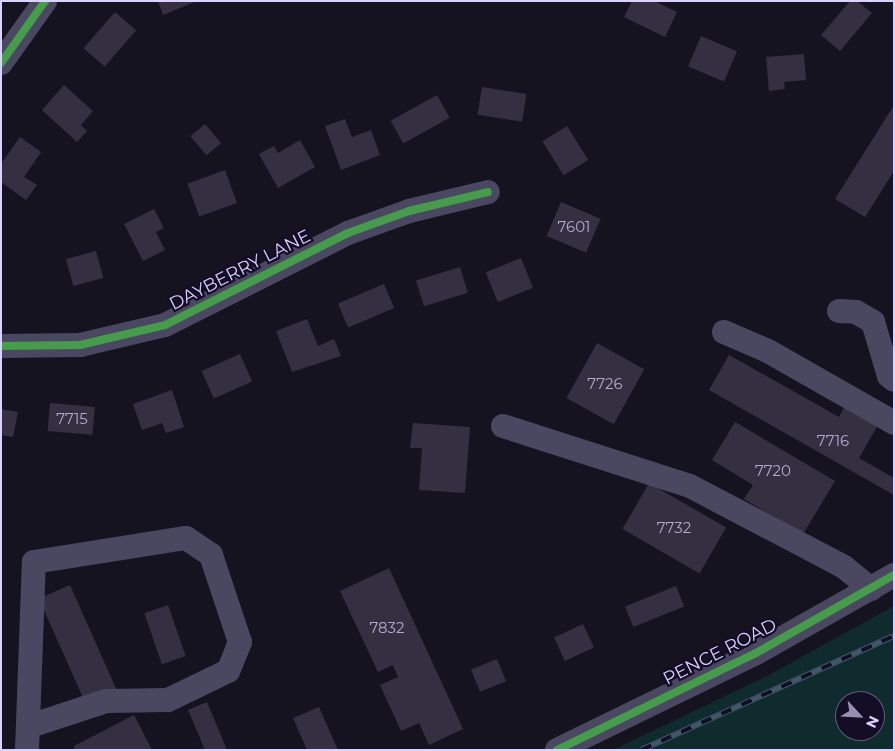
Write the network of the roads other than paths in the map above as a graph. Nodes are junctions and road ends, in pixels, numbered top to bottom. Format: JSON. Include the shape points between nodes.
{"nodes":[{"id":1,"x":45,"y":1,"type":"edge"},
{"id":2,"x":1,"y":63,"type":"edge"},
{"id":3,"x":488,"y":192,"type":"dead end"},
{"id":4,"x":839,"y":311,"type":"dead end"},
{"id":5,"x":724,"y":332,"type":"dead end"},
{"id":6,"x":1,"y":346,"type":"edge"},
{"id":7,"x":894,"y":380,"type":"edge"},
{"id":8,"x":894,"y":423,"type":"edge"},
{"id":9,"x":503,"y":426,"type":"dead end"},
{"id":10,"x":894,"y":575,"type":"edge"},
{"id":11,"x":871,"y":589,"type":"junction"},
{"id":12,"x":30,"y":726,"type":"junction"},
{"id":13,"x":27,"y":750,"type":"edge"},
{"id":14,"x":557,"y":750,"type":"edge"}],
"edges":[{"from":1,"to":2,"type":"street"},
{"from":3,"to":6,"type":"street","name":"DAYBERRY LANE","via":[[409,211],[348,233],[165,325],[80,345]]},
{"from":4,"to":7,"type":"street","via":[[856,312],[873,322],[888,376]]},
{"from":5,"to":8,"type":"street","via":[[768,351]]},
{"from":9,"to":11,"type":"street","via":[[690,486],[844,567]]},
{"from":10,"to":11,"type":"street","name":"PENCE ROAD"},
{"from":11,"to":14,"type":"street","name":"PENCE ROAD","via":[[756,653]]},
{"from":12,"to":12,"type":"street","via":[[34,562],[186,538],[211,555],[240,642],[228,671],[168,700],[106,701]]},
{"from":12,"to":13,"type":"street"}]}
